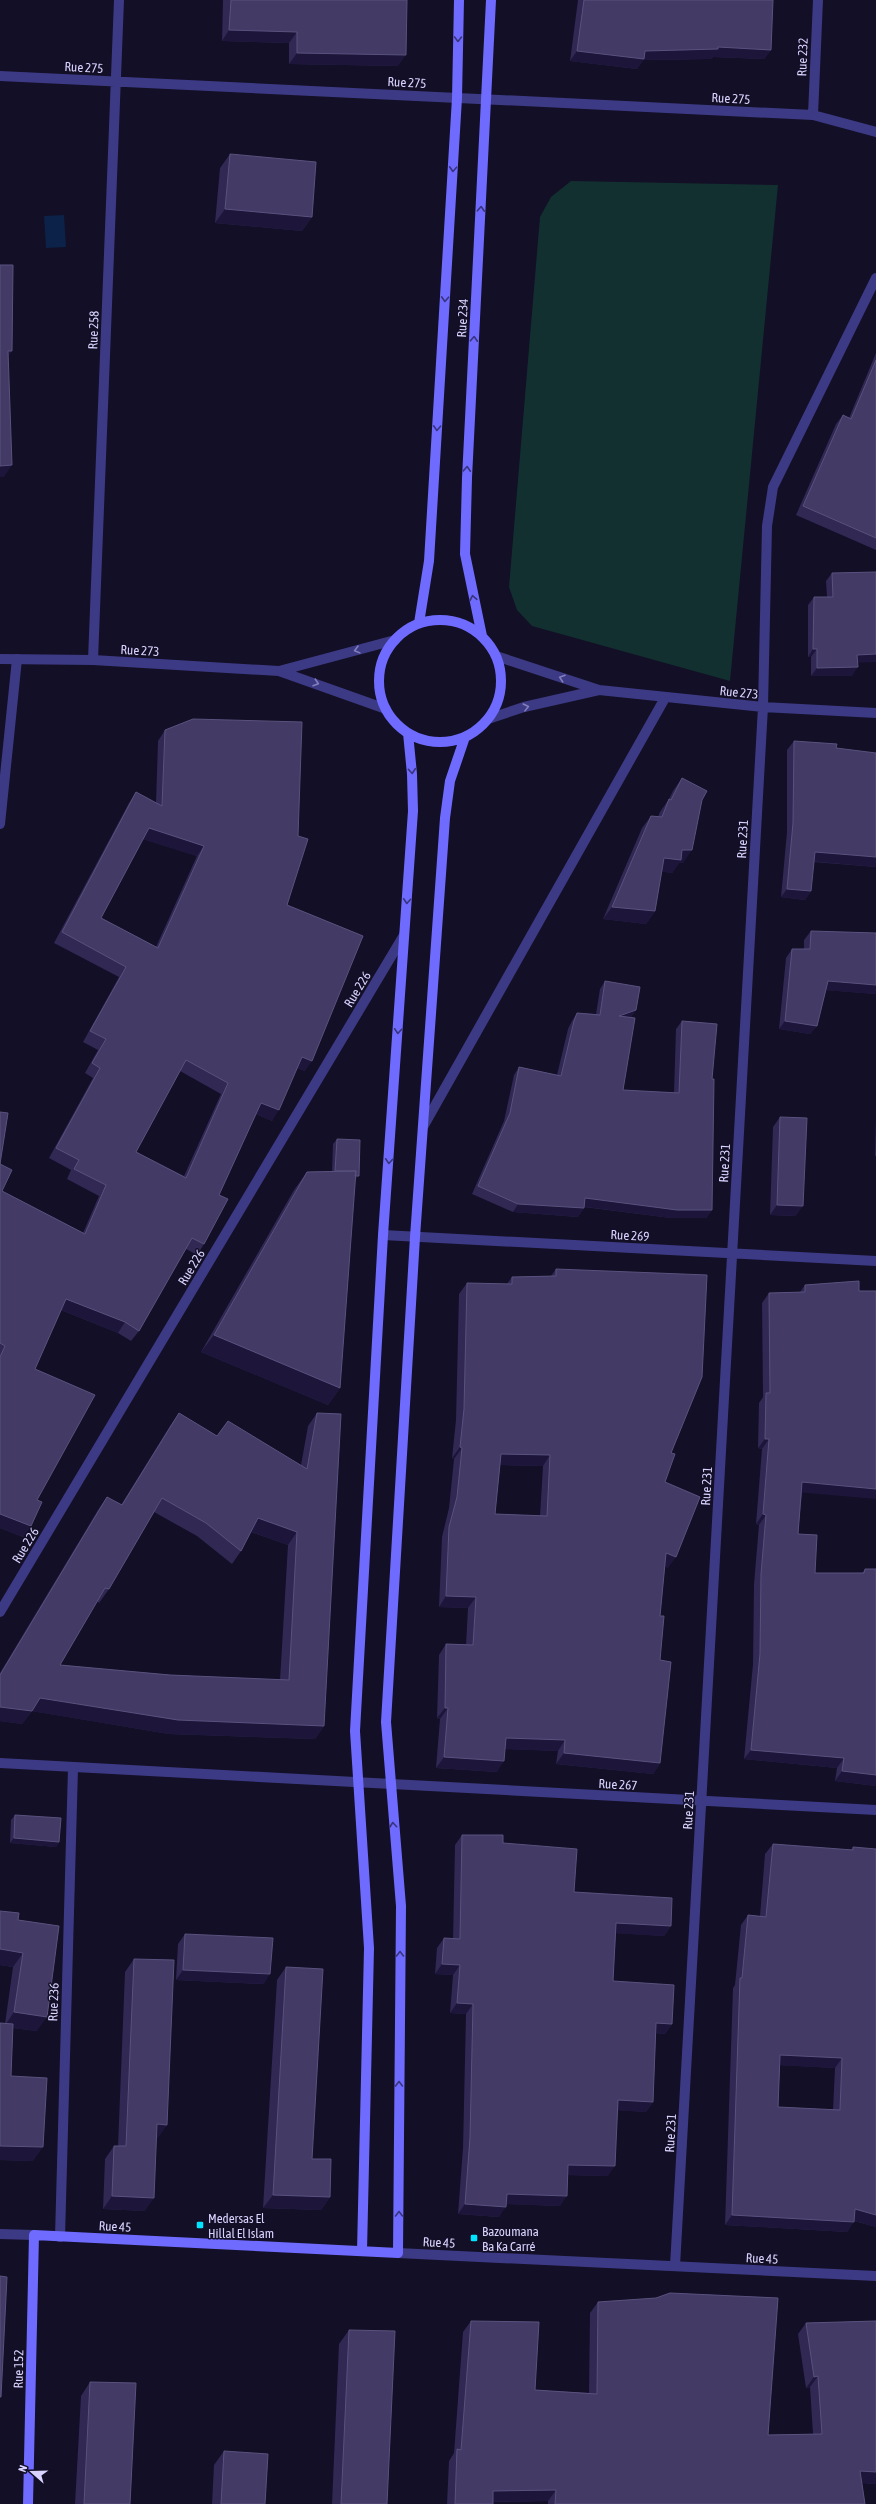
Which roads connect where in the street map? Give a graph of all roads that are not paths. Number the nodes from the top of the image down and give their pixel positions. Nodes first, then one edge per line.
1 (119, 0) edge
2 (460, 0) edge
3 (491, 0) edge
4 (818, 0) edge
5 (0, 76) edge
6 (116, 81) junction
7 (457, 98) junction
8 (487, 99) junction
9 (813, 115) junction
10 (876, 132) edge
11 (876, 278) edge
12 (419, 623) junction
13 (482, 636) junction
14 (395, 640) junction
15 (496, 656) junction
16 (0, 659) edge
17 (17, 659) junction
18 (93, 660) junction
19 (279, 671) junction
20 (599, 690) junction
21 (665, 698) junction
22 (763, 707) junction
23 (386, 709) junction
24 (876, 713) edge
25 (488, 718) junction
26 (408, 733) junction
27 (465, 737) junction
28 (0, 824) edge
29 (404, 935) junction
30 (423, 1127) junction
31 (383, 1235) junction
32 (415, 1237) junction
33 (732, 1254) junction
34 (876, 1261) edge
35 (0, 1612) edge
36 (0, 1763) edge
37 (73, 1768) junction
38 (358, 1783) junction
39 (390, 1784) junction
40 (701, 1801) junction
41 (876, 1810) edge
42 (0, 2234) edge
43 (34, 2235) junction
44 (60, 2237) junction
45 (362, 2252) junction
46 (398, 2253) junction
47 (675, 2266) junction
48 (876, 2276) edge
49 (28, 2504) edge

1 - 6 street, Rue 258
2 -> 7 main road, Rue 234
3 - 8 main road, Rue 234
4 - 9 street, Rue 232
5 - 6 street, Rue 275
6 - 7 street, Rue 275
6 - 18 street, Rue 258
7 - 8 street, Rue 275
7 -> 12 main road, Rue 234
8 - 9 street, Rue 275
13 -> 8 main road, Rue 234
9 - 10 street, Rue 275
11 - 22 street, Rue 231
12 - 13 main road
12 - 14 main road
13 - 15 main road
14 -> 19 street, Rue 273
14 - 23 main road
20 -> 15 street, Rue 273
15 - 25 main road
16 - 17 street, Rue 273
17 - 18 street, Rue 273
17 - 28 street
18 - 19 street, Rue 273
19 -> 23 street, Rue 273
20 - 21 street, Rue 273
25 -> 20 street, Rue 273
21 - 22 street, Rue 273
21 - 30 street
22 - 24 street, Rue 273
22 - 33 street, Rue 231
23 - 26 main road
25 - 27 main road
26 - 27 main road
26 -> 29 main road
27 - 30 main road
29 -> 31 main road
29 - 35 street, Rue 226
30 - 32 main road
31 - 32 street, Rue 269
31 - 38 main road
32 - 33 street, Rue 269
32 - 39 main road
33 - 34 street, Rue 269
33 - 40 street, Rue 231
36 - 37 street, Rue 267
37 - 38 street, Rue 267
37 - 44 street, Rue 236
38 - 39 street, Rue 267
38 - 45 main road
39 - 40 street, Rue 267
46 -> 39 main road
40 - 41 street, Rue 267
40 - 47 street, Rue 231
42 - 43 street, Rue 45
43 - 44 main road, Rue 45
43 - 49 main road, Rue 152
44 - 45 main road, Rue 45
45 - 46 main road, Rue 45
46 - 47 street, Rue 45
47 - 48 street, Rue 45

